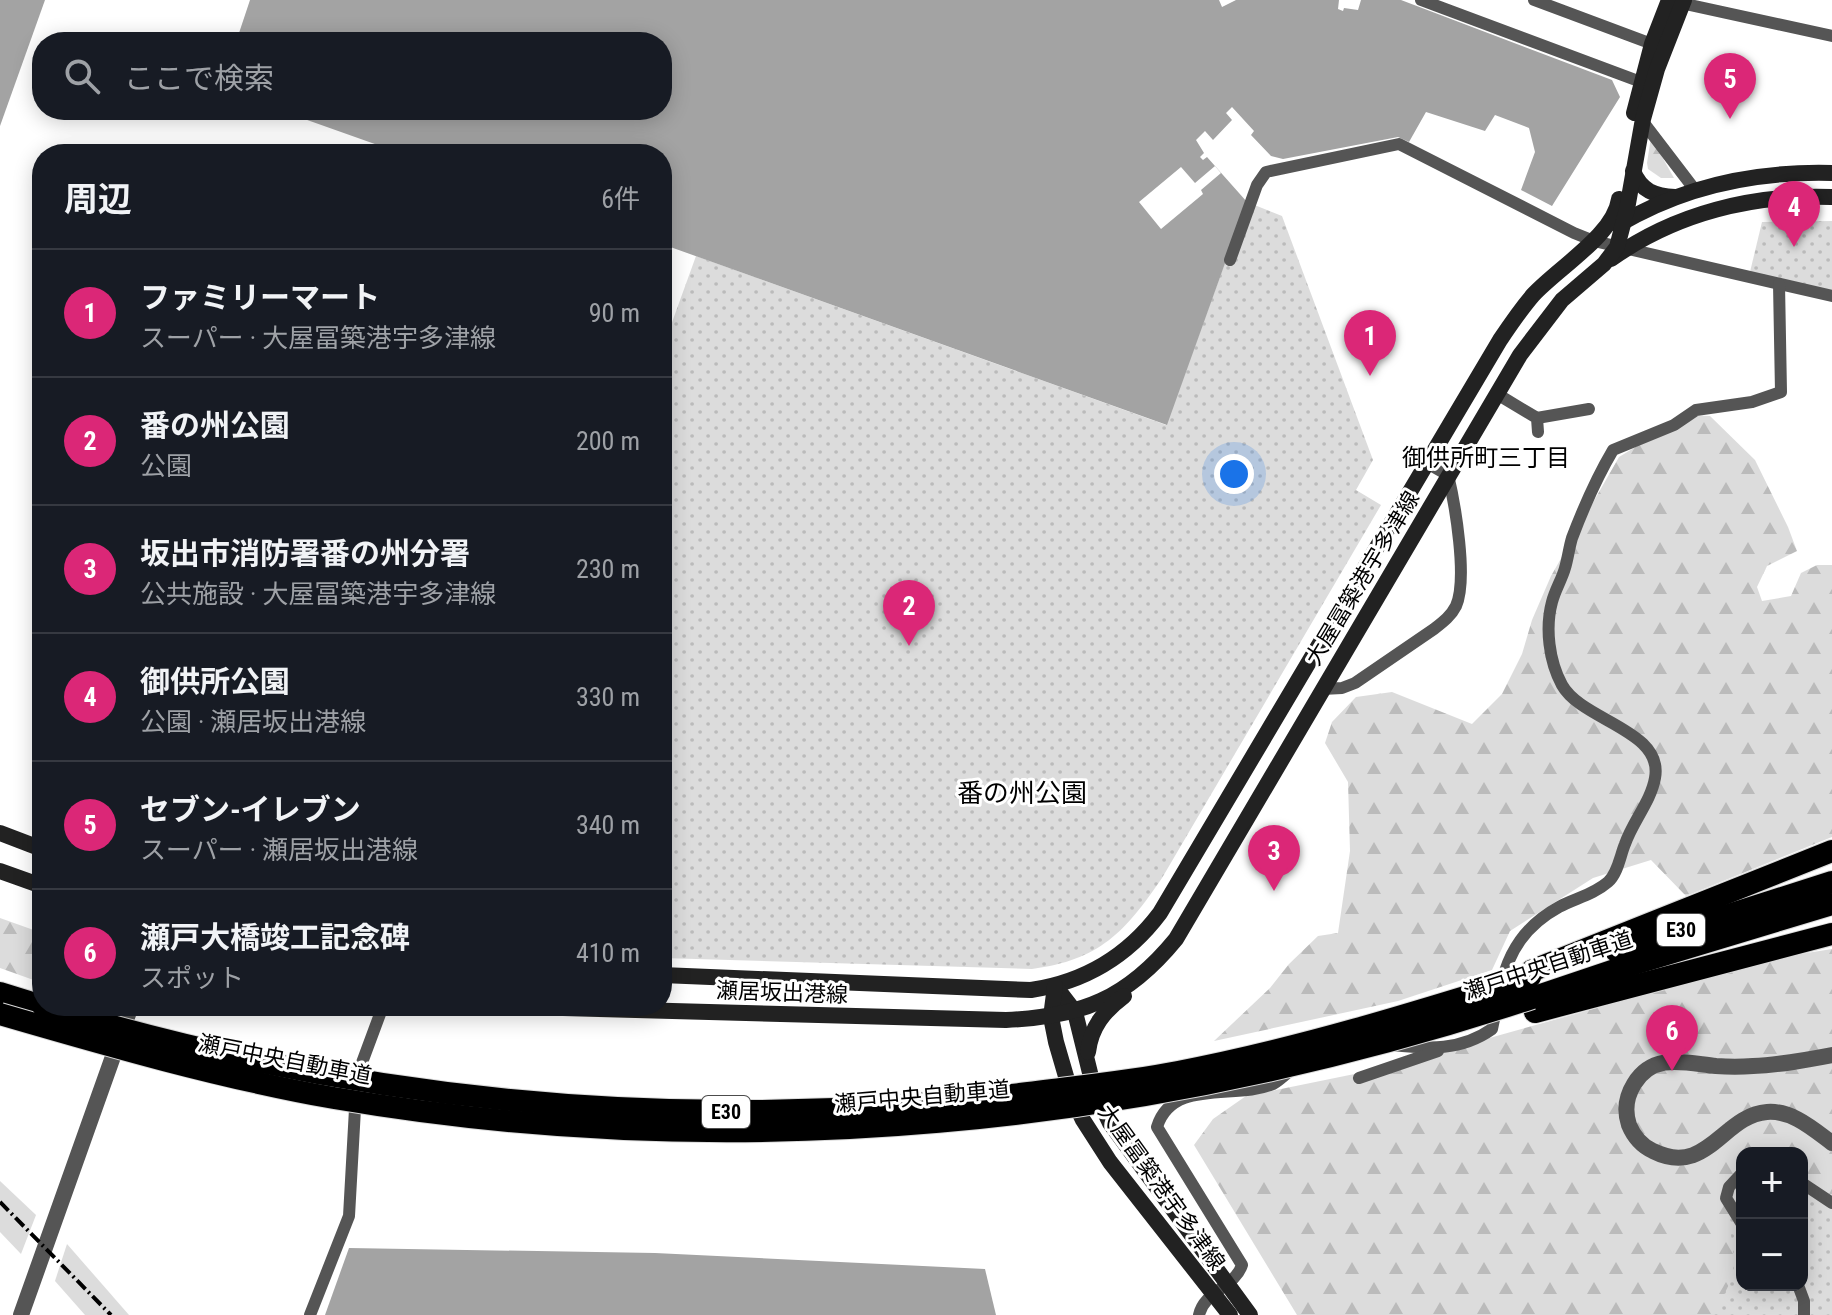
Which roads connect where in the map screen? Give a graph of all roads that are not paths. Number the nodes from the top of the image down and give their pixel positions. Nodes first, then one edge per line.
1 (1421, 0) edge
2 (1534, 0) edge
3 (1679, 1) edge
4 (1832, 34) edge
5 (1652, 44) junction
6 (1641, 82) junction
7 (1638, 116) junction
8 (1633, 171) junction
9 (1832, 173) edge
10 (1695, 190) junction
11 (1620, 191) junction
12 (1676, 197) junction
13 (1832, 197) edge
14 (1629, 215) junction
15 (1682, 221) junction
16 (1594, 241) junction
17 (1621, 248) junction
18 (1230, 260) dead end
19 (1779, 284) junction
20 (1832, 296) edge
21 (1497, 394) junction
22 (1589, 409) dead end
23 (1537, 418) junction
24 (1538, 432) dead end
25 (1427, 463) junction
26 (1448, 475) junction
27 (1322, 689) junction
28 (1239, 779) junction
29 (1262, 792) junction
30 (0, 833) edge
31 (32, 845) edge
32 (1832, 851) edge
33 (0, 871) edge
34 (32, 882) edge
35 (1832, 882) edge
36 (1832, 904) edge
37 (1832, 934) edge
38 (1176, 939) junction
39 (672, 975) edge
40 (1055, 986) junction
41 (1532, 989) junction
42 (0, 993) edge
43 (32, 1003) edge
44 (672, 1011) edge
45 (1075, 1012) junction
46 (0, 1014) edge
47 (80, 1016) edge
48 (127, 1016) edge
49 (379, 1016) edge
50 (1051, 1017) junction
51 (1449, 1048) junction
52 (1832, 1055) edge
53 (1088, 1069) junction
54 (1359, 1078) dead end
55 (1832, 1143) edge
56 (1736, 1179) edge
57 (1808, 1187) edge
58 (1832, 1203) edge
59 (1736, 1214) edge
60 (1220, 1289) junction
61 (1800, 1291) edge
62 (21, 1315) edge
63 (310, 1315) edge
64 (1199, 1315) edge
65 (1230, 1315) edge
66 (1250, 1315) edge
67 (1804, 1315) edge

1 - 6 street
2 - 5 street
3 - 4 street
3 - 5 main road, 大屋冨築港宇多津線
3 - 7 main road, 大屋冨築港宇多津線
5 - 6 main road, 大屋冨築港宇多津線
6 - 7 main road, 大屋冨築港宇多津線
7 - 8 main road, 大屋冨築港宇多津線
7 - 10 street
7 - 11 main road, 大屋冨築港宇多津線
8 - 12 main road
8 - 14 main road, 大屋冨築港宇多津線
9 - 10 main road
10 - 12 main road
11 - 14 main road
11 - 16 main road, 大屋冨築港宇多津線
12 - 14 main road
13 - 15 main road
14 - 15 main road
14 - 16 main road
14 - 17 main road, 大屋冨築港宇多津線
15 - 17 main road
16 - 17 street
16 - 18 street
16 - 25 main road, 大屋冨築港宇多津線
17 - 19 street
17 - 21 main road, 大屋冨築港宇多津線
19 - 20 street
19 - 51 street
21 - 23 street
21 - 26 main road, 大屋冨築港宇多津線
22 - 23 street
23 - 24 street
25 - 26 street
25 - 28 main road, 大屋冨築港宇多津線
26 - 27 main road, 大屋冨築港宇多津線
26 - 27 street
27 - 29 main road, 大屋冨築港宇多津線
28 - 29 main road
28 - 40 main road, 大屋冨築港宇多津線
29 - 38 main road, 大屋冨築港宇多津線
30 - 31 main road
32 - 41 highway
33 - 34 main road
35 - 41 highway, 瀬戸中央自動車道 / E30
36 - 41 highway, 瀬戸中央自動車道 / E30
37 - 41 highway
38 - 45 main road, 大屋冨築港宇多津線
38 - 53 main road
39 - 40 main road, 瀬居坂出港線
40 - 45 main road, 大屋冨築港宇多津線
40 - 50 main road, 大屋冨築港宇多津線
41 - 46 highway, 瀬戸中央自動車道 / E30, bridge
41 - 47 highway, 瀬戸中央自動車道 / E30, bridge
42 - 43 highway, 瀬戸中央自動車道 / E30
44 - 50 main road, 瀬居坂出港線
45 - 50 main road, 瀬居坂出港線
45 - 53 main road, 大屋冨築港宇多津線
48 - 62 street
49 - 63 street
50 - 60 main road, 大屋冨築港宇多津線
51 - 54 street
51 - 60 street
52 - 55 street
53 - 60 main road, 大屋冨築港宇多津線
56 - 59 street
57 - 58 street
60 - 64 street
60 - 65 main road, 大屋冨築港宇多津線
60 - 66 main road, 大屋冨築港宇多津線
61 - 67 street

